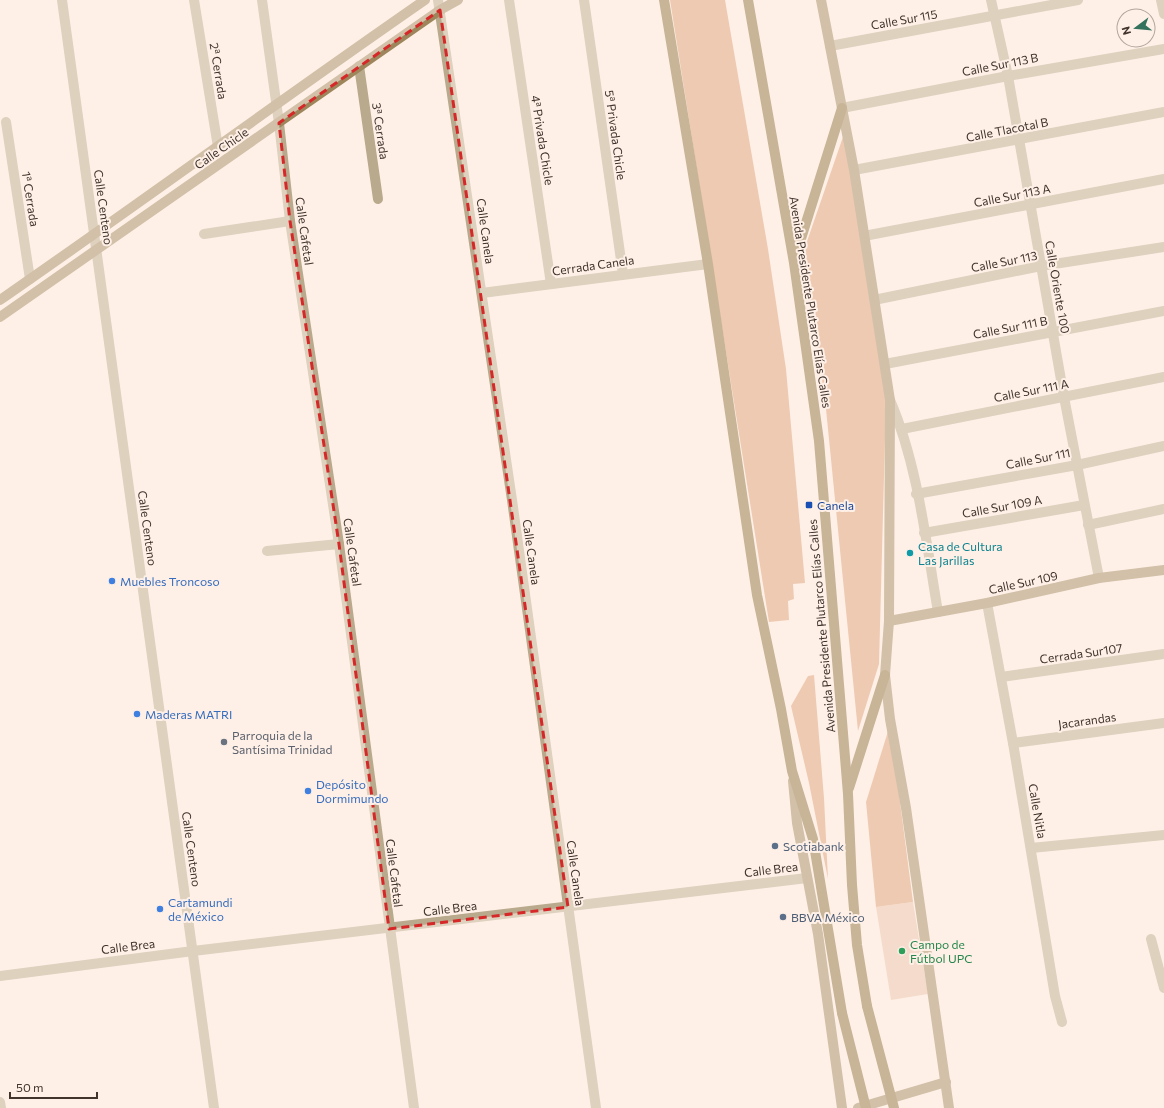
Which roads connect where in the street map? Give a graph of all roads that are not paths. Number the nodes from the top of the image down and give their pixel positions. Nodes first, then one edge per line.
1 (62, 0) edge
2 (194, 0) edge
3 (262, 0) edge
4 (425, 0) edge
5 (458, 0) edge
6 (509, 0) edge
7 (584, 0) edge
8 (664, 0) edge
9 (748, 0) edge
10 (821, 0) edge
11 (991, 0) edge
12 (1078, 0) edge
13 (1161, 0) edge
14 (439, 5) edge
15 (1164, 14) edge
16 (994, 16) junction
17 (830, 46) junction
18 (1164, 49) edge
19 (359, 66) junction
20 (1008, 76) junction
21 (276, 103) junction
22 (842, 108) junction
23 (1164, 112) edge
24 (6, 122) dead end
25 (280, 123) junction
26 (1020, 140) junction
27 (218, 147) junction
28 (854, 170) junction
29 (1164, 179) edge
30 (378, 199) dead end
31 (1031, 204) junction
32 (290, 221) junction
33 (95, 233) junction
34 (204, 234) dead end
35 (864, 236) junction
36 (1164, 246) edge
37 (97, 251) junction
38 (794, 263) junction
39 (708, 264) junction
40 (1041, 266) junction
41 (623, 274) junction
42 (30, 279) junction
43 (552, 284) junction
44 (482, 293) junction
45 (0, 300) edge
46 (874, 300) junction
47 (1164, 311) edge
48 (0, 317) edge
49 (1053, 332) junction
50 (885, 364) junction
51 (1164, 377) edge
52 (1064, 397) junction
53 (890, 400) junction
54 (902, 429) junction
55 (1164, 446) edge
56 (1077, 465) junction
57 (916, 494) junction
58 (1084, 505) junction
59 (1164, 509) edge
60 (1088, 524) junction
61 (924, 533) junction
62 (339, 544) junction
63 (267, 551) dead end
64 (1164, 570) edge
65 (1099, 578) junction
66 (987, 603) junction
67 (938, 612) junction
68 (889, 621) junction
69 (1164, 654) edge
70 (885, 675) junction
71 (1001, 677) junction
72 (1164, 723) edge
73 (1013, 743) junction
74 (792, 771) junction
75 (848, 794) junction
76 (1164, 835) edge
77 (1031, 848) junction
78 (807, 878) junction
79 (568, 907) junction
80 (389, 929) junction
81 (1150, 939) dead end
82 (193, 951) junction
83 (0, 976) edge
84 (1164, 988) edge
85 (1062, 1022) dead end
86 (946, 1082) junction
87 (0, 1102) edge
88 (1, 1108) edge
89 (214, 1108) edge
90 (414, 1108) edge
91 (596, 1108) edge
92 (842, 1108) edge
93 (858, 1108) edge
94 (866, 1108) edge
95 (894, 1108) edge
96 (950, 1108) edge

1 - 33 street, Calle Centeno
2 - 27 street, 2ª Cerrada
3 - 21 street, Calle Cafetal
4 - 21 street, Calle Chicle
5 - 14 street, Calle Chicle
6 - 43 street, 4ª Privada Chicle
7 - 41 street, 5ª Privada Chicle
8 - 39 main road
9 - 38 main road, Avenida Presidente Plutarco Elías Calles
10 - 17 street
11 - 16 street, Calle Oriente 100
12 - 16 street, Calle Sur 115
13 - 15 street
14 - 19 street, Calle Chicle
14 - 44 street, Calle Canela
16 - 17 street, Calle Sur 115
16 - 20 street, Calle Oriente 100
17 - 22 street
18 - 20 street, Calle Sur 113 B
19 - 25 street, Calle Chicle
19 - 30 street, 3ª Cerrada
20 - 22 street, Calle Sur 113 B
20 - 26 street, Calle Oriente 100
21 - 25 street, Calle Cafetal
21 - 27 street, Calle Chicle
22 - 28 street
22 - 38 main road
23 - 26 street, Calle Tlacotal B
24 - 42 street, 1ª Cerrada
25 - 32 street, Calle Cafetal
25 - 37 street, Calle Chicle
26 - 28 street, Calle Tlacotal B
26 - 31 street, Calle Oriente 100
27 - 33 street, Calle Chicle
28 - 35 street
29 - 31 street, Calle Sur 113 A
31 - 35 street, Calle Sur 113 A
31 - 40 street, Calle Oriente 100
32 - 34 street
32 - 62 street, Calle Cafetal
33 - 37 street, Calle Centeno
33 - 42 street, Calle Chicle
35 - 46 street
36 - 40 street, Calle Sur 113
37 - 48 street, Calle Chicle
37 - 82 street, Calle Centeno
38 - 75 main road, Avenida Presidente Plutarco Elías Calles
39 - 41 street, Cerrada Canela
39 - 74 main road
40 - 46 street, Calle Sur 113
40 - 49 street, Calle Oriente 100
41 - 43 street, Cerrada Canela
42 - 45 street, Calle Chicle
43 - 44 street, Cerrada Canela
44 - 79 street, Calle Canela
46 - 50 street
47 - 49 street, Calle Sur 111 B
49 - 50 street, Calle Sur 111 B
49 - 52 street, Calle Oriente 100
50 - 53 street
51 - 52 street, Calle Sur 111 A
52 - 54 street, Calle Sur 111 A
52 - 56 street, Calle Oriente 100
53 - 54 street
53 - 68 street
54 - 57 street
55 - 56 street, Calle Sur 111
56 - 57 street, Calle Sur 111
56 - 58 street, Calle Oriente 100
57 - 61 street
58 - 60 street, Calle Oriente 100
58 - 61 street, Calle Sur 109 A
59 - 60 street
60 - 65 street, Calle Oriente 100
61 - 67 street
62 - 63 street
62 - 80 street, Calle Cafetal
64 - 65 street, Calle Sur 109
65 - 66 street, Calle Sur 109
66 - 67 street, Calle Sur 109
66 - 71 street, Calle Nitla
67 - 68 street, Calle Sur 109
68 - 70 street
69 - 71 street, Cerrada Sur107
70 - 75 main road
70 - 86 street
71 - 73 street, Calle Nitla
72 - 73 street, Jacarandas
73 - 77 street, Calle Nitla
74 - 78 street
74 - 94 main road, bridge
75 - 95 main road, Avenida Presidente Plutarco Elías Calles, bridge
76 - 77 street
77 - 85 street, Calle Nitla
78 - 79 street, Calle Brea
78 - 92 street
79 - 80 street, Calle Brea
79 - 91 street, Calle Canela
80 - 82 street, Calle Brea
80 - 90 street, Calle Cafetal
81 - 84 street
82 - 83 street, Calle Brea
82 - 89 street, Calle Centeno
86 - 93 street
86 - 96 street
87 - 88 street

